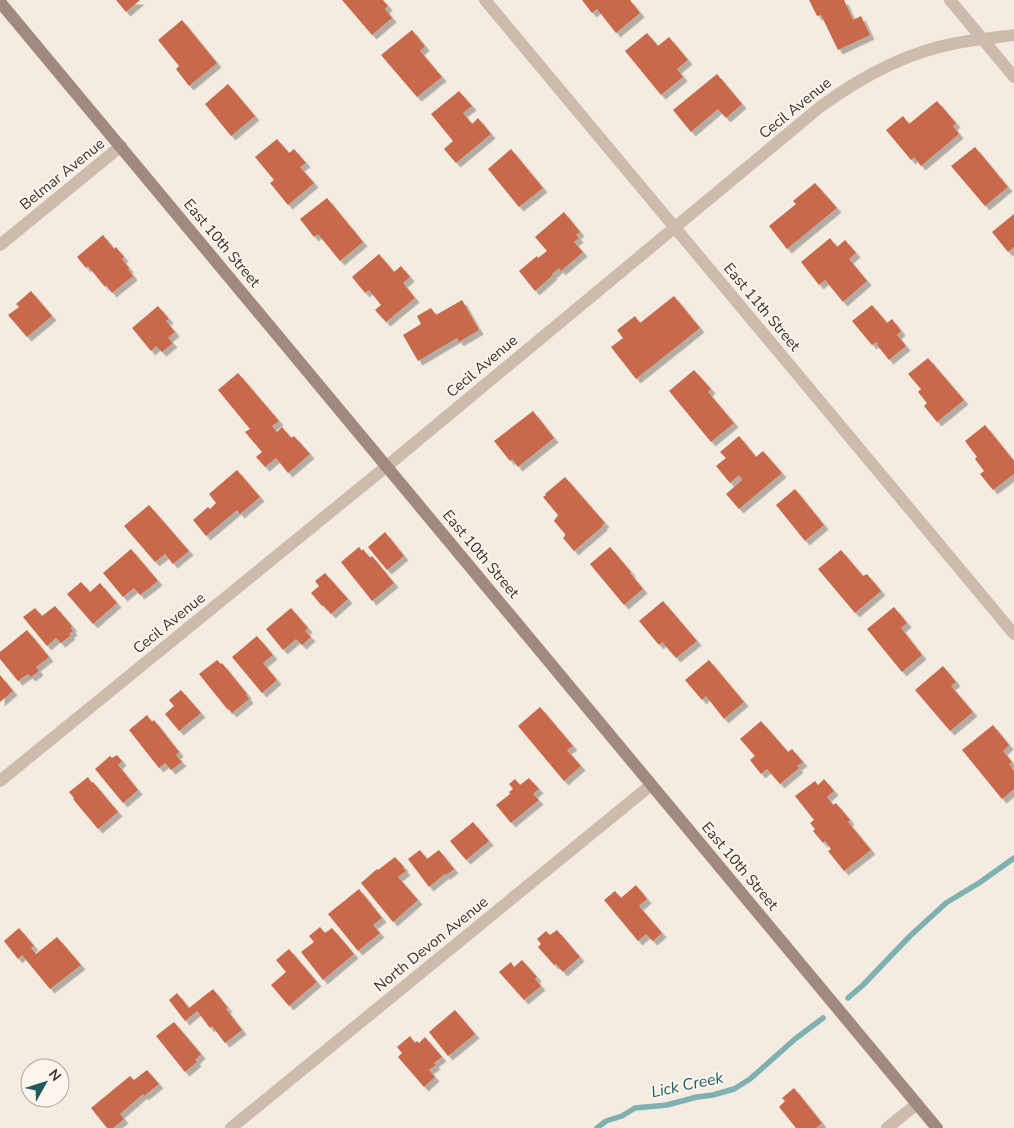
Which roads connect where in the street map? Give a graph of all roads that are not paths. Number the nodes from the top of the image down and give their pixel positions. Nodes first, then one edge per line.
1 (485, 0) edge
2 (950, 0) edge
3 (0, 2) edge
4 (1014, 35) edge
5 (982, 39) junction
6 (1014, 77) edge
7 (121, 146) junction
8 (674, 228) junction
9 (0, 245) edge
10 (387, 466) junction
11 (1014, 634) edge
12 (0, 781) edge
13 (651, 785) junction
14 (916, 1104) junction
15 (231, 1128) edge
16 (887, 1128) edge
17 (937, 1128) edge

1 - 8 street, East 11th Street
2 - 5 street
3 - 7 main road, East 10th Street
4 - 5 street, Cecil Avenue
5 - 6 street
5 - 8 street, Cecil Avenue
7 - 9 street, Belmar Avenue
7 - 10 main road, East 10th Street
8 - 10 street, Cecil Avenue
8 - 11 street, East 11th Street
10 - 12 street, Cecil Avenue
10 - 13 main road, East 10th Street
13 - 14 main road, East 10th Street
13 - 15 street, North Devon Avenue
14 - 16 street
14 - 17 main road, East 10th Street

